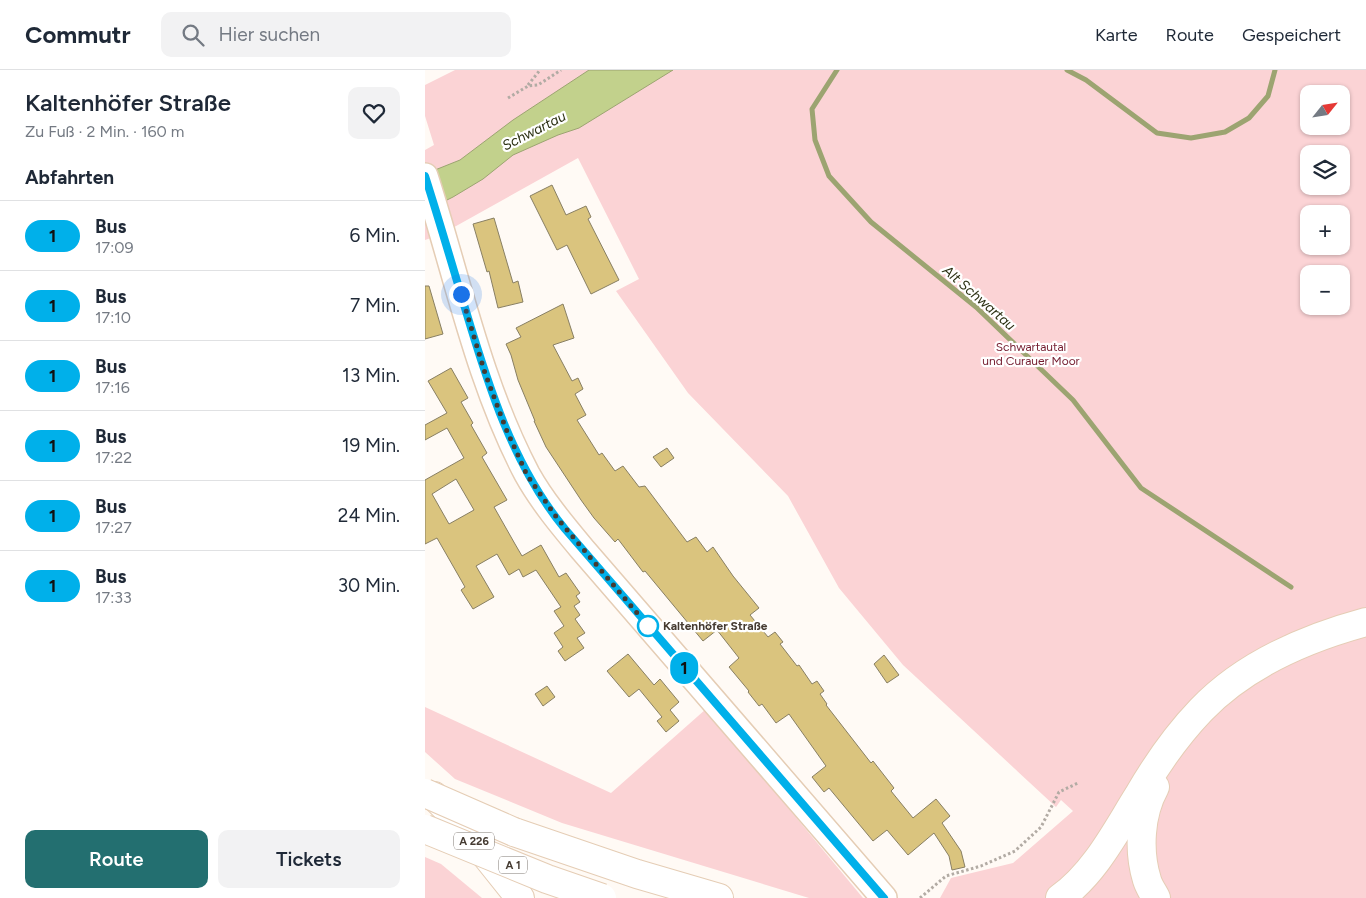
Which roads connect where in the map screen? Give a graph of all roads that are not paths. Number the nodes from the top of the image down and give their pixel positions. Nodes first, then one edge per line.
1 (425, 176) edge
2 (1366, 622) edge
3 (1366, 633) edge
4 (425, 788) edge
5 (425, 793) edge
6 (425, 829) edge
7 (520, 898) edge
8 (602, 898) edge
9 (719, 898) edge
10 (884, 898) edge
11 (1060, 898) edge
12 (1156, 898) edge

1 - 10 street
2 - 11 highway
3 - 12 highway
4 - 7 highway, A 226
5 - 9 highway, bridge
6 - 8 highway, A 1, bridge

